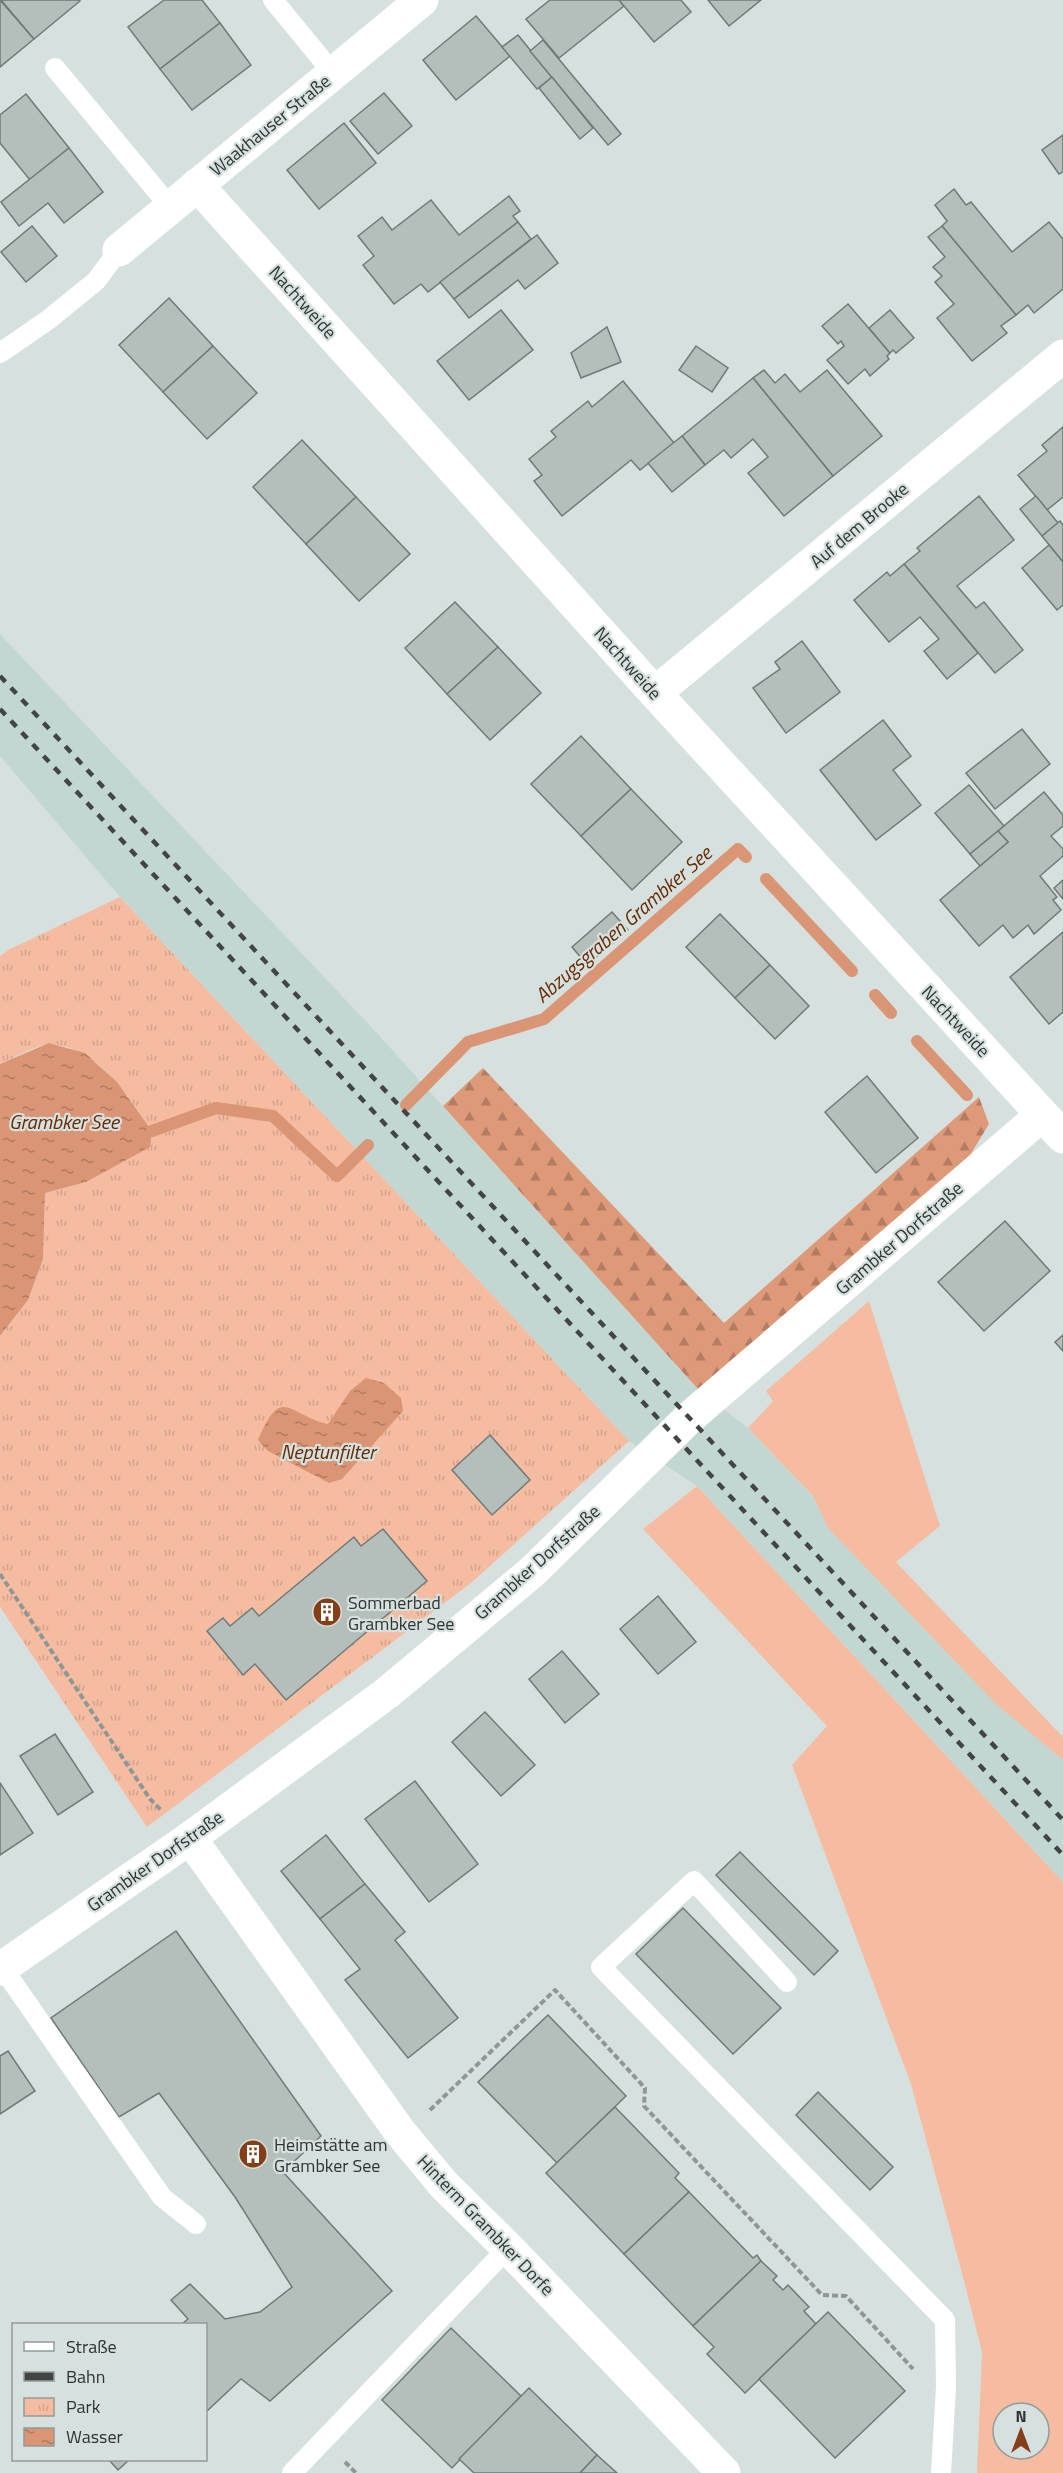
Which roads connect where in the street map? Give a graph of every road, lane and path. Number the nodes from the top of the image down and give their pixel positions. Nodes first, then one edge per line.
1 (273, 0) edge
2 (422, 0) edge
3 (55, 68) dead end
4 (333, 74) junction
5 (197, 185) junction
6 (171, 208) junction
7 (119, 250) joint
8 (0, 353) edge
9 (1063, 356) edge
10 (655, 693) junction
11 (1052, 1126) edge
12 (0, 1574) edge
13 (190, 1838) junction
14 (1, 1968) edge
15 (788, 1982) dead end
16 (400, 2132) junction
17 (196, 2224) dead end
18 (508, 2248) junction
19 (946, 2387) junction
20 (292, 2473) edge
21 (724, 2473) edge
22 (941, 2473) edge

1 - 4 lane
2 - 4 street, Waakhauser Straße
3 - 6 lane
4 - 5 street, Waakhauser Straße
5 - 6 street, Waakhauser Straße
5 - 10 street, Nachtweide
6 - 7 street, Waakhauser Straße
7 - 8 lane
9 - 10 street, Auf dem Brooke
10 - 11 street, Nachtweide
11 - 13 street, Grambker Dorfstraße
12 - 13 path
13 - 14 street, Grambker Dorfstraße
13 - 16 street, Hinterm Grambker Dorfe
14 - 17 lane
15 - 19 lane
16 - 18 street, Hinterm Grambker Dorfe
16 - 19 path
18 - 20 lane
18 - 21 street, Hinterm Grambker Dorfe
19 - 22 lane

